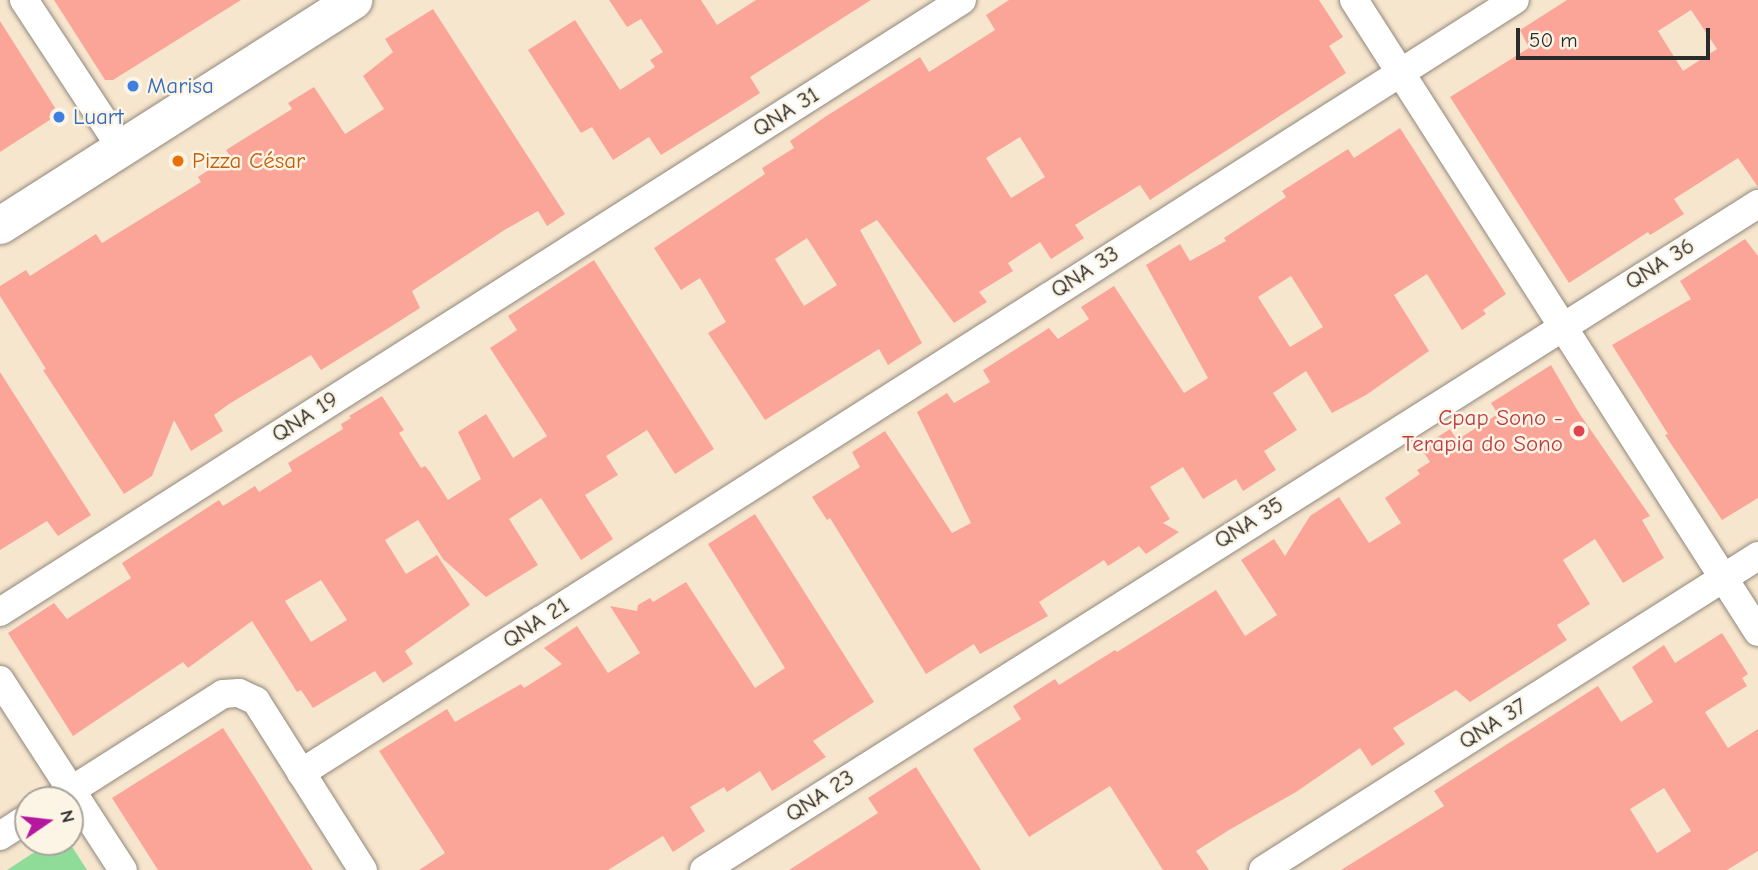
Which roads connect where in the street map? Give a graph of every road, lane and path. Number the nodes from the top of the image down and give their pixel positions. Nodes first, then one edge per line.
1 (24, 0) edge
2 (353, 0) edge
3 (962, 0) edge
4 (1354, 0) edge
5 (1515, 0) edge
6 (1400, 72) junction
7 (122, 149) junction
8 (1758, 204) edge
9 (610, 223) joint
10 (0, 225) edge
11 (1562, 325) junction
12 (771, 473) joint
13 (1758, 555) edge
14 (1723, 577) junction
15 (0, 612) edge
16 (1758, 632) edge
17 (0, 680) edge
18 (935, 722) joint
19 (301, 773) junction
20 (59, 786) edge
21 (78, 786) edge
22 (84, 820) edge
23 (123, 870) edge
24 (363, 870) edge
25 (704, 870) edge
26 (1263, 870) edge

1 - 7 street
2 - 7 main road
3 - 9 street, QNA 31
4 - 6 street
5 - 6 street, QNA 33
6 - 11 street
6 - 12 street, QNA 33
7 - 10 main road
8 - 11 street, QNA 36
9 - 15 street, QNA 19
11 - 14 street
11 - 18 street, QNA 35
12 - 19 street, QNA 21
13 - 14 street, QNA 37
14 - 16 street
14 - 26 street, QNA 37
17 - 20 street
18 - 25 street, QNA 23
19 - 21 street
19 - 24 street
22 - 23 street

